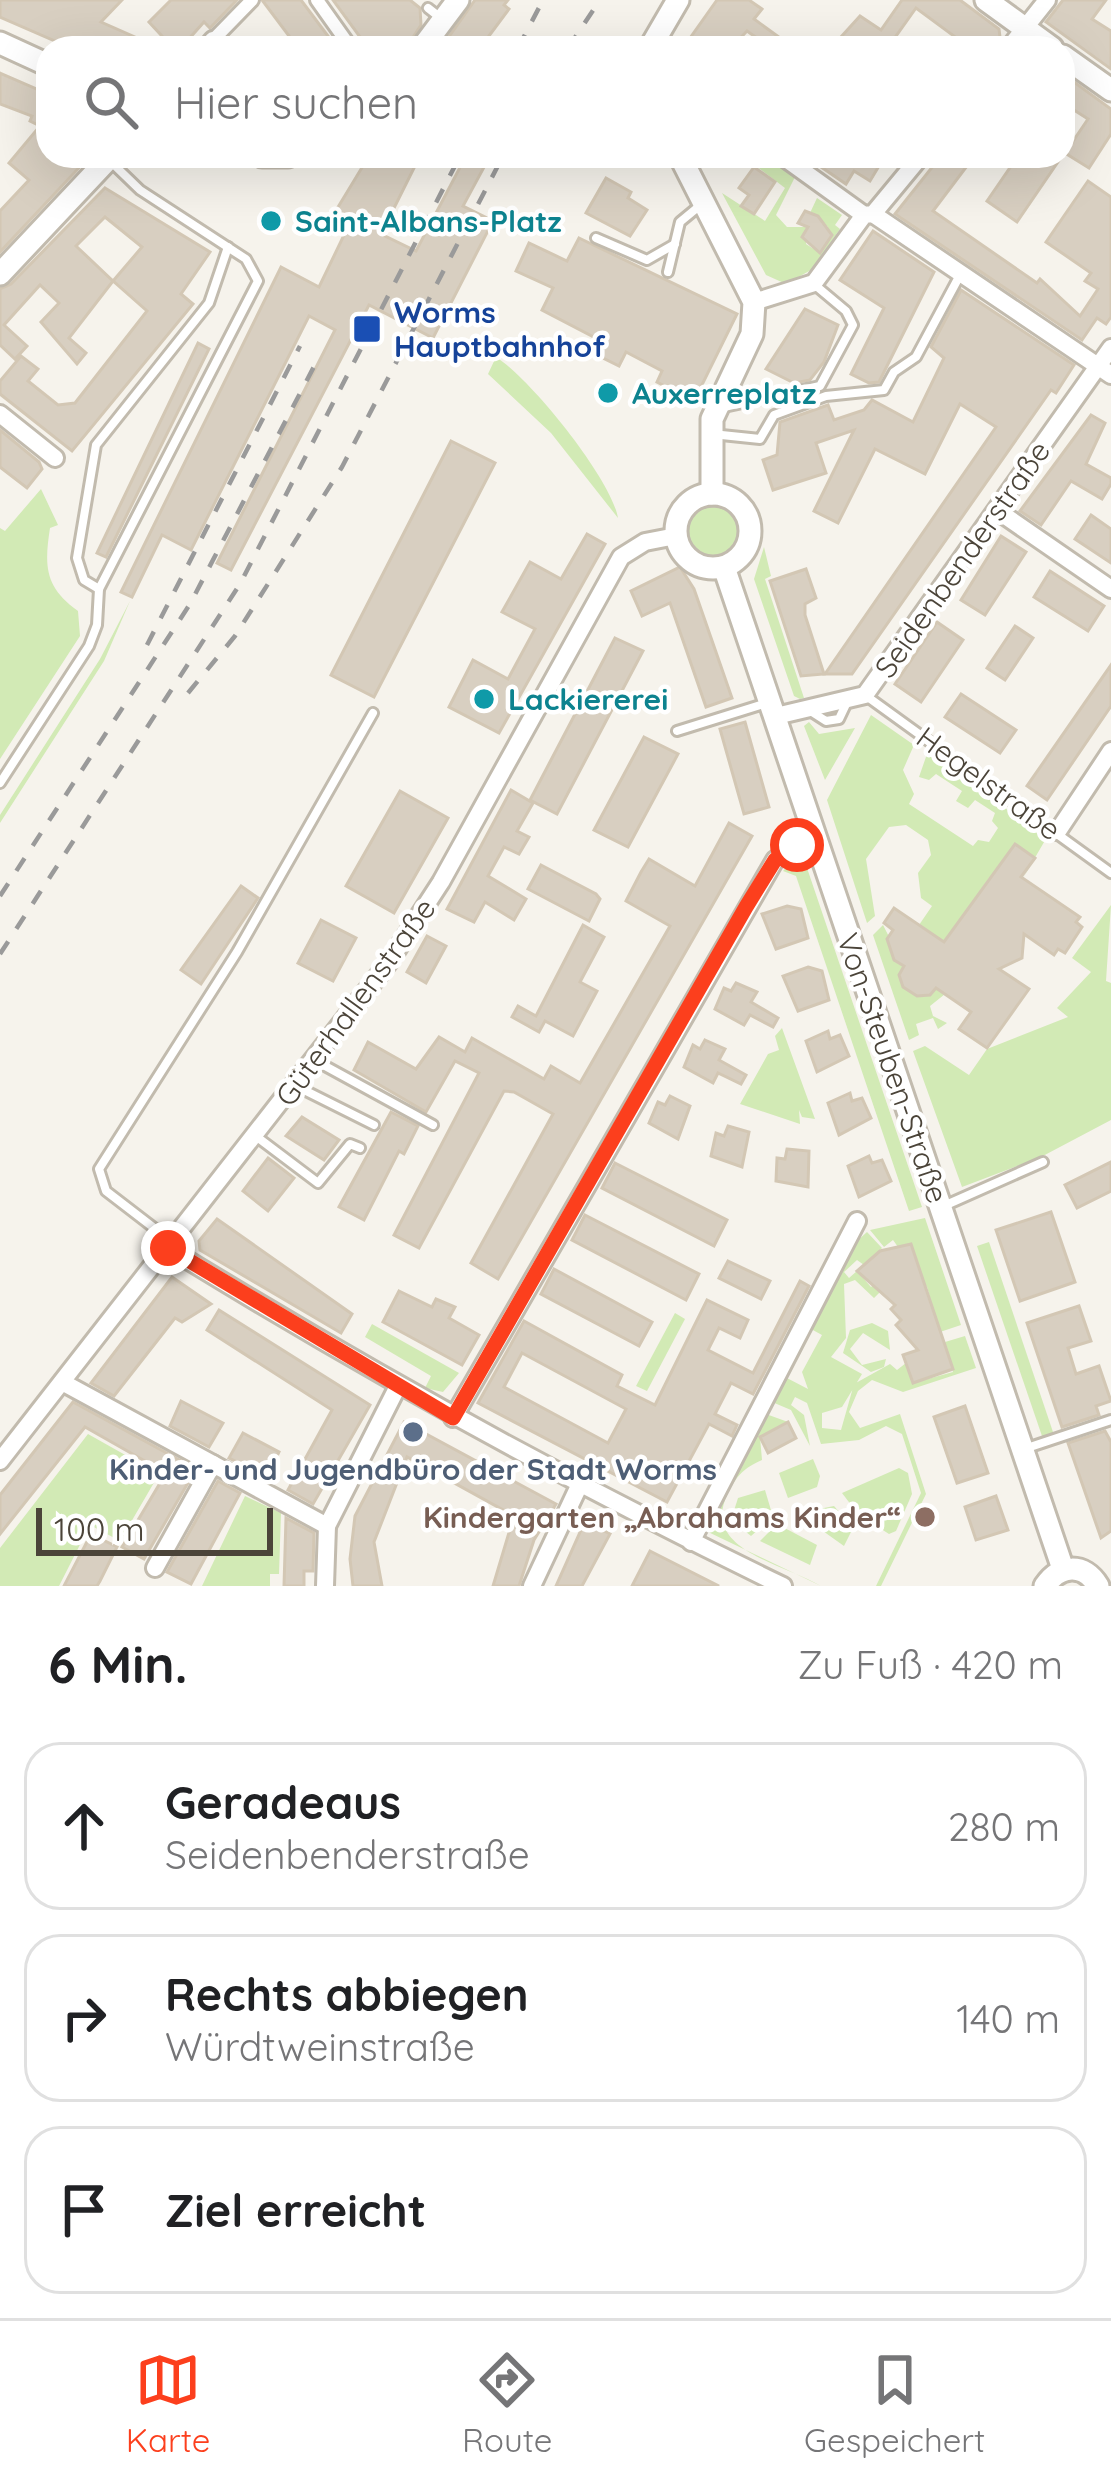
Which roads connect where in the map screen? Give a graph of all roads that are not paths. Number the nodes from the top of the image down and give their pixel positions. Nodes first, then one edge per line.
1 (252, 0) edge
2 (317, 0) edge
3 (458, 0) edge
4 (678, 0) edge
5 (986, 0) edge
6 (1047, 0) edge
7 (1024, 28) junction
8 (218, 36) edge
9 (342, 36) edge
10 (427, 36) edge
11 (657, 36) edge
12 (1018, 36) edge
13 (1035, 36) edge
14 (0, 43) edge
15 (36, 59) edge
16 (1075, 64) edge
17 (1111, 90) edge
18 (100, 168) edge
19 (120, 168) edge
20 (686, 168) edge
21 (800, 168) edge
22 (910, 168) edge
23 (704, 202) junction
24 (868, 214) junction
25 (596, 238) dead end
26 (675, 244) junction
27 (227, 247) junction
28 (668, 272) dead end
29 (0, 274) edge
30 (960, 274) junction
31 (814, 284) junction
32 (754, 302) junction
33 (1111, 348) edge
34 (1104, 371) edge
35 (716, 406) junction
36 (0, 414) edge
37 (711, 434) junction
38 (56, 458) dead end
39 (712, 494) junction
40 (998, 511) junction
41 (676, 536) junction
42 (724, 567) junction
43 (99, 589) junction
44 (1111, 589) edge
45 (857, 697) junction
46 (773, 709) junction
47 (373, 713) dead end
48 (677, 731) dead end
49 (1111, 751) edge
50 (0, 784) edge
51 (1058, 831) junction
52 (815, 838) junction
53 (1111, 873) edge
54 (316, 1061) junction
55 (296, 1086) junction
56 (374, 1125) dead end
57 (433, 1125) dead end
58 (255, 1136) junction
59 (360, 1148) dead end
60 (1043, 1162) dead end
61 (940, 1208) junction
62 (857, 1221) dead end
63 (170, 1245) junction
64 (62, 1382) junction
65 (397, 1388) junction
66 (453, 1418) junction
67 (1111, 1420) edge
68 (1023, 1450) junction
69 (0, 1461) edge
70 (213, 1464) junction
71 (579, 1486) junction
72 (327, 1526) junction
73 (691, 1542) junction
74 (155, 1568) dead end
75 (1063, 1569) junction
76 (1101, 1576) edge
77 (325, 1586) edge
78 (532, 1586) edge
79 (783, 1586) edge
80 (1046, 1586) edge

1 - 8 street
2 - 9 street
3 - 10 street
4 - 11 street
5 - 7 street
6 - 7 street
7 - 12 street
7 - 13 street
14 - 15 street
16 - 17 street
18 - 29 street
19 - 27 lane
20 - 23 street
21 - 24 street
22 - 24 street
23 - 26 lane
23 - 32 street
24 - 30 street
24 - 31 street
25 - 26 lane
26 - 28 lane
27 - 43 lane
27 - 43 lane
30 - 34 street
30 - 37 lane
31 - 32 street
31 - 35 lane
32 - 35 street
33 - 34 street, Seidenbenderstraße
34 - 40 street, Seidenbenderstraße
35 - 37 street
36 - 38 street
37 - 39 street
39 - 41 street
39 - 42 street
40 - 44 street
40 - 45 street, Seidenbenderstraße
41 - 42 street
41 - 54 street, Güterhallenstraße
42 - 46 street, Von-Steuben-Straße
43 - 50 lane
45 - 46 street, Seidenbenderstraße
45 - 51 lane, Hegelstraße
46 - 48 lane
46 - 52 street, Von-Steuben-Straße
47 - 63 lane
49 - 51 street
51 - 53 lane, Hegelstraße
52 - 61 street, Von-Steuben-Straße
52 - 66 street
54 - 55 street, Güterhallenstraße
54 - 57 lane
55 - 56 lane
55 - 58 street, Güterhallenstraße
58 - 59 lane
58 - 63 street, Güterhallenstraße
60 - 61 lane
61 - 68 street, Von-Steuben-Straße
62 - 73 street
63 - 64 street, Güterhallenstraße
63 - 65 street
64 - 69 street, Güterhallenstraße
64 - 70 street
65 - 66 street
65 - 72 street
66 - 71 street
67 - 68 lane
68 - 75 street, Von-Steuben-Straße
70 - 72 street
70 - 74 street
71 - 73 street
71 - 78 street
72 - 77 street
73 - 79 street
75 - 76 street
75 - 80 street

